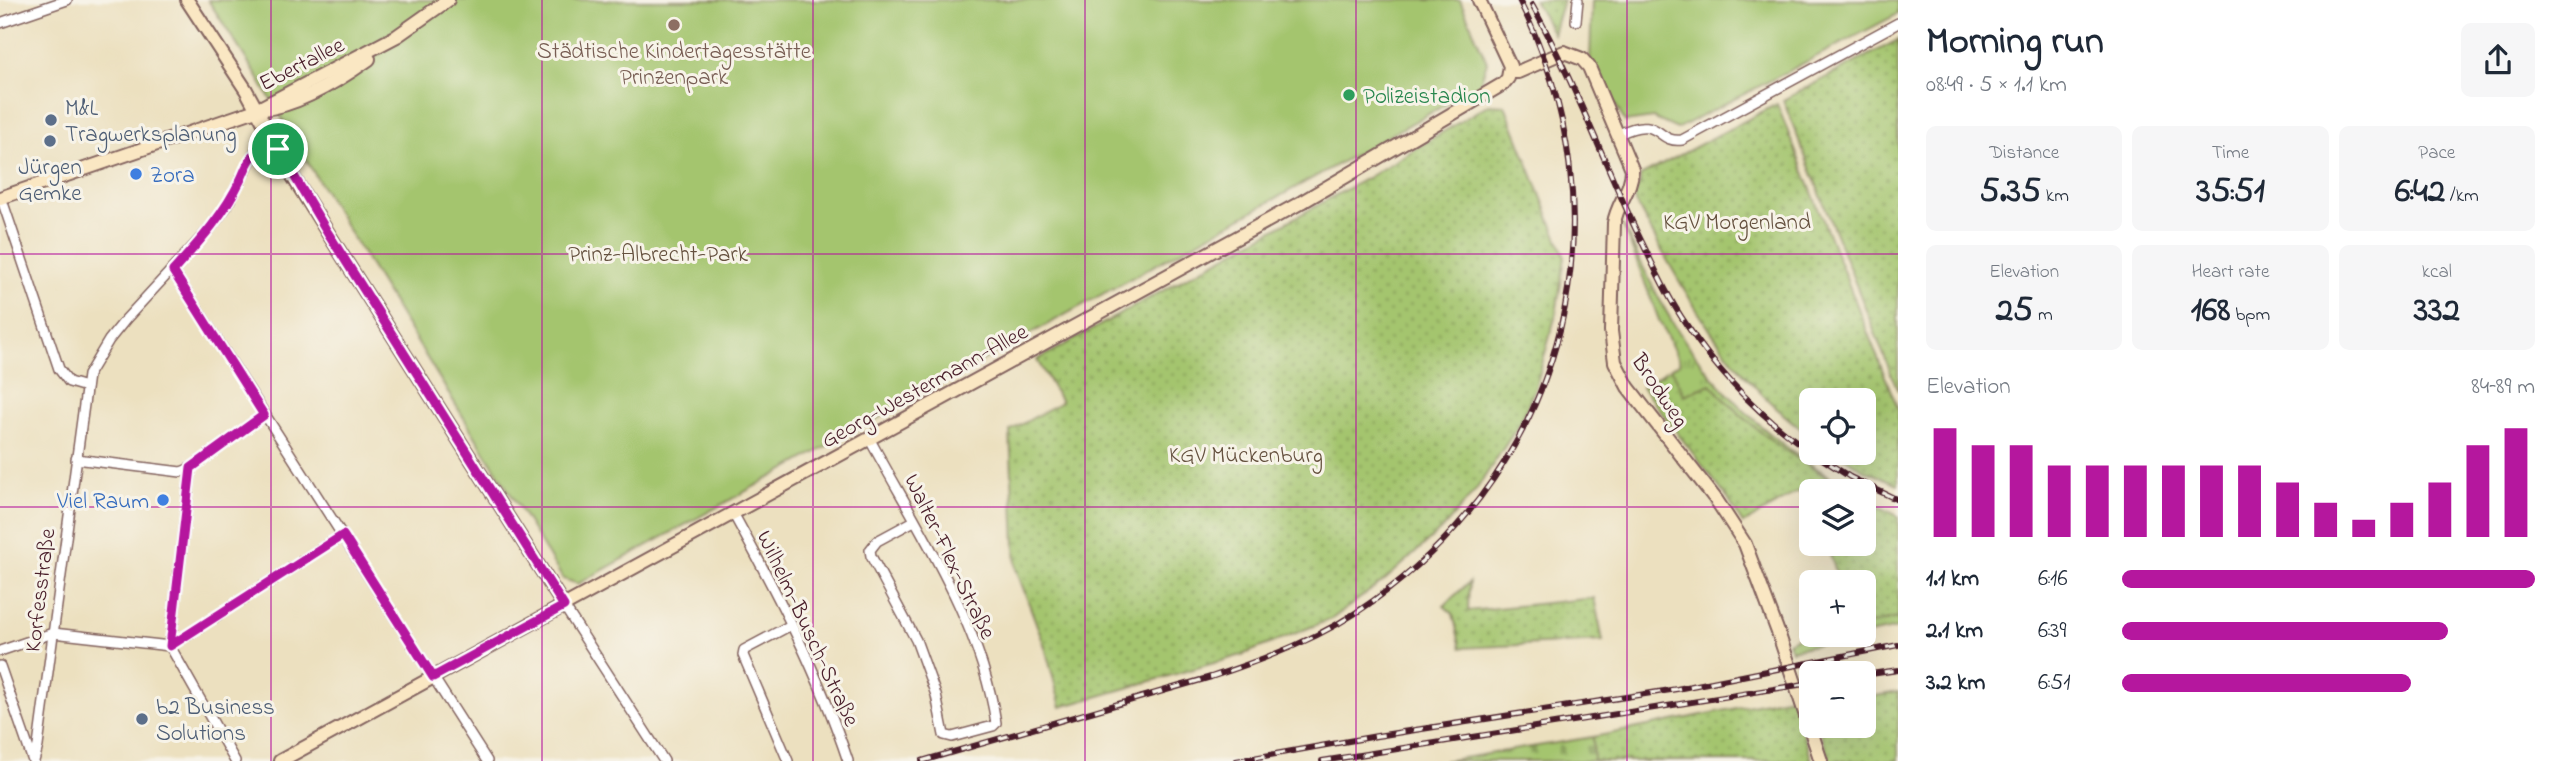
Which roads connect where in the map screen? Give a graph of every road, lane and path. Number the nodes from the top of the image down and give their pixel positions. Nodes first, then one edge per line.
1 (68, 0) edge
2 (187, 0) edge
3 (448, 0) edge
4 (1479, 0) edge
5 (1578, 0) edge
6 (1576, 21) dead end
7 (0, 23) edge
8 (1898, 23) edge
9 (1510, 72) junction
10 (256, 110) junction
11 (1619, 134) junction
12 (278, 149) junction
13 (1, 197) edge
14 (173, 271) junction
15 (86, 387) junction
16 (264, 415) junction
17 (869, 438) junction
18 (76, 459) junction
19 (191, 468) junction
20 (733, 513) junction
21 (914, 521) junction
22 (343, 535) junction
23 (564, 606) junction
24 (791, 625) junction
25 (53, 632) junction
26 (170, 646) junction
27 (0, 651) edge
28 (0, 666) edge
29 (433, 677) junction
30 (33, 761) edge
31 (235, 761) edge
32 (280, 761) edge
33 (487, 761) edge
34 (664, 761) edge
35 (788, 761) edge
36 (848, 761) edge
37 (1821, 761) edge

1 - 7 street
2 - 10 street
3 - 10 street, Ebertallee
4 - 9 street
5 - 6 street
8 - 11 street
9 - 11 street, Brodweg
9 - 17 street, Georg-Westermann-Allee
10 - 12 street
10 - 13 street, Ebertallee
11 - 37 street, Brodweg
12 - 14 street, Korfesstraße
12 - 23 street
13 - 15 street
14 - 15 street, Korfesstraße
14 - 16 street
15 - 18 street, Korfesstraße
16 - 19 street
16 - 22 street
17 - 20 street, Georg-Westermann-Allee
17 - 21 street, Walter-Flex-Straße
18 - 19 street
18 - 25 street, Korfesstraße
19 - 26 street
20 - 23 street, Georg-Westermann-Allee
20 - 24 street, Wilhelm-Busch-Straße
21 - 21 street, Walter-Flex-Straße
22 - 26 street
22 - 29 street
23 - 29 street, Georg-Westermann-Allee
23 - 34 street
24 - 35 street
24 - 36 street, Wilhelm-Busch-Straße
25 - 26 street
25 - 27 street
25 - 30 street, Korfesstraße
26 - 31 street
28 - 30 street
29 - 32 street, Georg-Westermann-Allee
29 - 33 street

